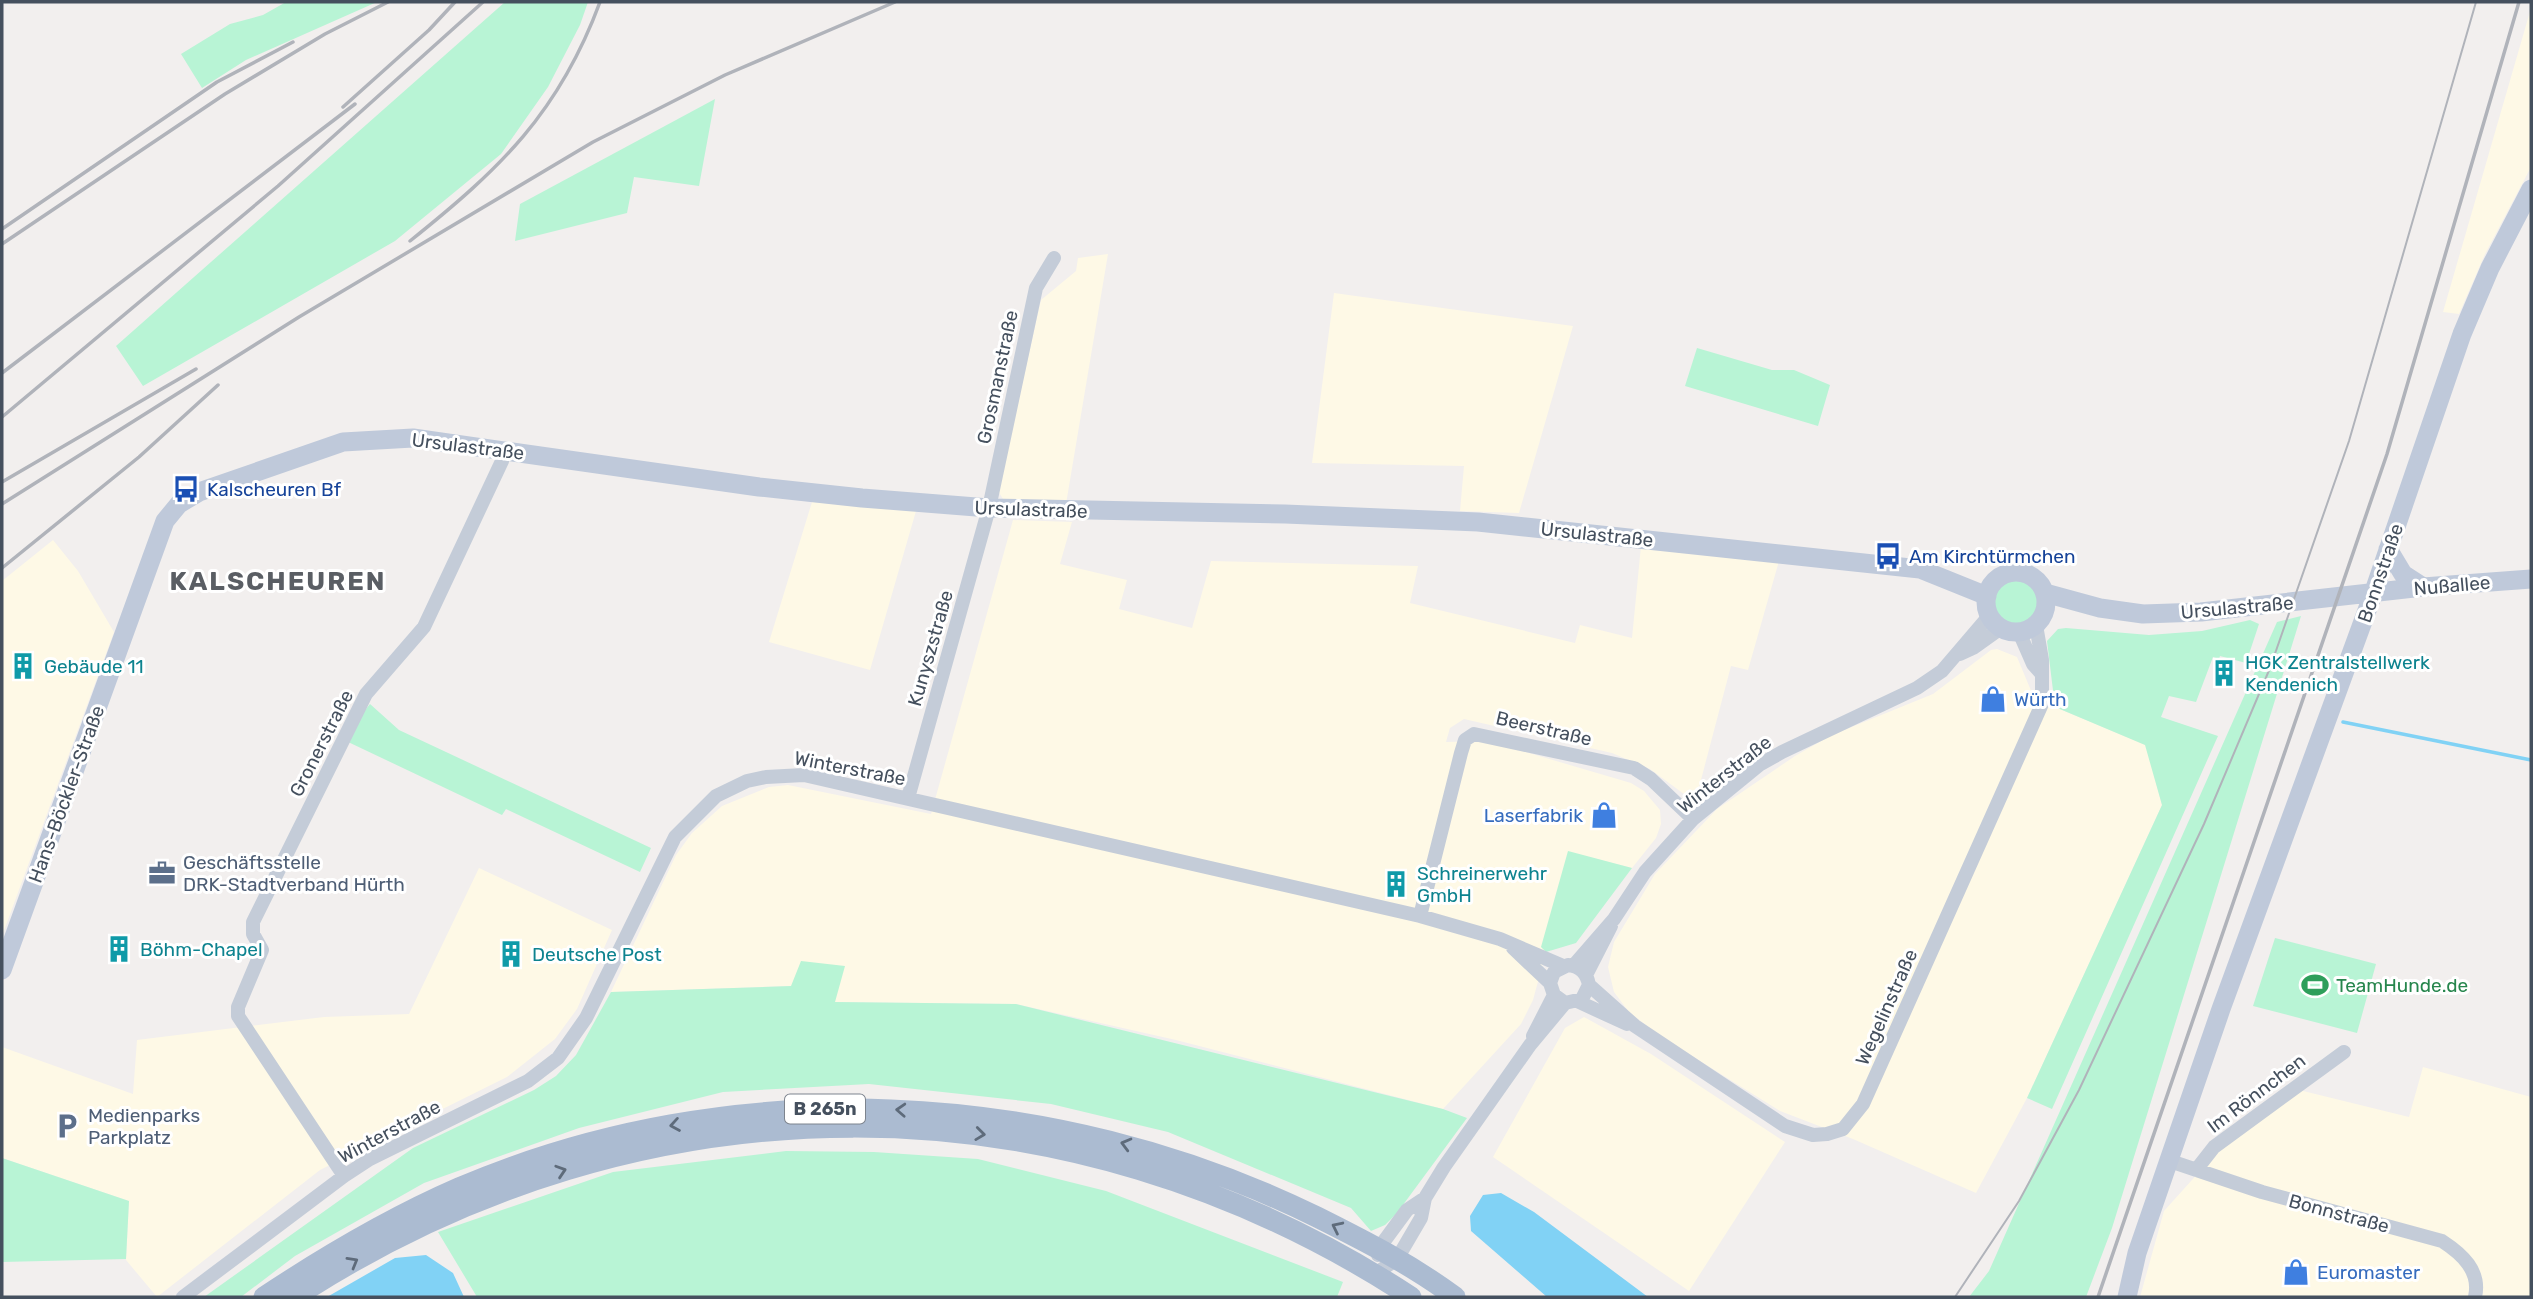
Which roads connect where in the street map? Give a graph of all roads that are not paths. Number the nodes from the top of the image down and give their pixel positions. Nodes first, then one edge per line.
1 (2531, 189) edge
2 (1054, 258) dead end
3 (503, 450) junction
4 (989, 508) junction
5 (157, 538) joint
6 (2388, 549) junction
7 (2531, 579) edge
8 (2423, 587) junction
9 (1990, 588) junction
10 (2045, 593) junction
11 (2373, 594) junction
12 (2100, 608) junction
13 (2018, 623) junction
14 (908, 798) junction
15 (1693, 819) junction
16 (1420, 916) junction
17 (1614, 919) junction
18 (1510, 944) junction
19 (1569, 965) junction
20 (2, 970) edge
21 (1587, 980) junction
22 (1562, 996) junction
23 (1635, 1026) junction
24 (2344, 1052) dead end
25 (2170, 1160) junction
26 (2196, 1170) junction
27 (344, 1176) junction
28 (1425, 1198) junction
29 (1388, 1254) junction
30 (1375, 1274) junction
31 (183, 1297) edge
32 (264, 1297) edge
33 (295, 1297) edge
34 (1412, 1297) edge
35 (1454, 1297) edge
36 (2127, 1297) edge
37 (2476, 1297) edge

1 - 6 street, Bonnstraße
2 - 4 street, Grosmanstraße
3 - 4 street, Ursulastraße
3 - 5 street, Ursulastraße
3 - 27 street, Gronerstraße
4 - 9 street, Ursulastraße
4 - 14 street, Kunyszstraße
5 - 20 street, Hans-Böckler-Straße
6 - 8 street
6 - 11 street, Bonnstraße
7 - 8 street, Nußallee
8 - 11 street, Nußallee
9 - 10 street, Ursulastraße
9 - 13 street
10 - 12 street, Ursulastraße
10 - 13 street
11 - 12 street, Ursulastraße
11 - 25 street, Bonnstraße
12 - 13 street, Ursulastraße
13 - 15 street, Winterstraße
13 - 23 street, Wegelinstraße
14 - 16 street, Winterstraße
14 - 27 street, Winterstraße
15 - 16 street, Beerstraße
15 - 17 street, Winterstraße
16 - 18 street, Winterstraße
17 - 19 street, Winterstraße
17 - 21 street, Winterstraße
18 - 19 street, Winterstraße
18 - 22 street, Winterstraße
19 - 21 street, Wegelinstraße
19 - 22 street
21 - 22 street, Winterstraße
21 - 23 street, Wegelinstraße
22 - 23 street, Wegelinstraße
22 - 28 street
24 - 26 street, Im Rönnchen
25 - 26 street, Bonnstraße
25 - 36 street, Bonnstraße
26 - 37 street, Bonnstraße
27 - 31 street, Winterstraße
28 - 29 street
28 - 29 street
29 - 30 street
29 -> 32 main road, B 265n
29 - 35 main road, B 265n
33 -> 30 main road, B 265n
30 - 34 main road, B 265n

